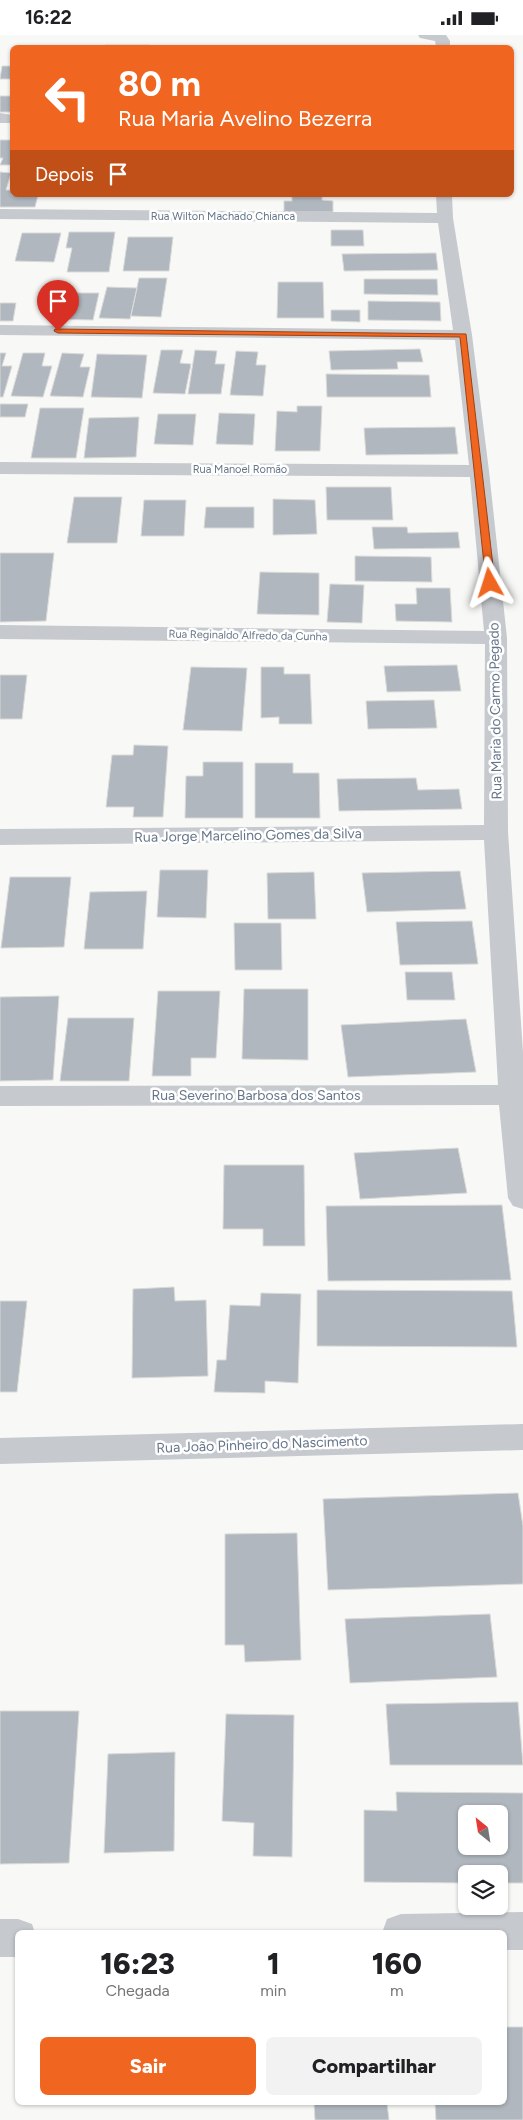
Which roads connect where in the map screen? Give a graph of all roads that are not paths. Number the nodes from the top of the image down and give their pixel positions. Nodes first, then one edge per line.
1 (425, 35) edge
2 (442, 42) edge
3 (444, 197) edge
4 (0, 214) edge
5 (445, 218) junction
6 (0, 330) edge
7 (463, 335) junction
8 (0, 468) edge
9 (479, 471) junction
10 (0, 632) edge
11 (496, 638) junction
12 (496, 832) junction
13 (0, 837) edge
14 (0, 1095) edge
15 (512, 1095) junction
16 (523, 1198) edge
17 (523, 1437) edge
18 (0, 1451) edge
19 (507, 1931) edge
20 (523, 1931) edge
21 (0, 1938) edge
22 (15, 1938) edge

1 - 2 street
3 - 5 street, Rua Maria do Carmo Pegado
4 - 5 street, Rua Wilton Machado Chianca
5 - 7 street, Rua Maria do Carmo Pegado
6 - 7 street
7 - 9 street, Rua Maria do Carmo Pegado
8 - 9 street, Rua Manoel Romão
9 - 11 street, Rua Maria do Carmo Pegado
10 - 11 street, Rua Reginaldo Alfredo da Cunha
11 - 12 street, Rua Maria do Carmo Pegado
12 - 13 street, Rua Jorge Marcelino Gomes da Silva
12 - 15 street, Rua Maria do Carmo Pegado
14 - 15 street, Rua Severino Barbosa dos Santos
15 - 16 street, Rua Maria do Carmo Pegado
17 - 18 street, Rua João Pinheiro do Nascimento
19 - 20 street
21 - 22 street

